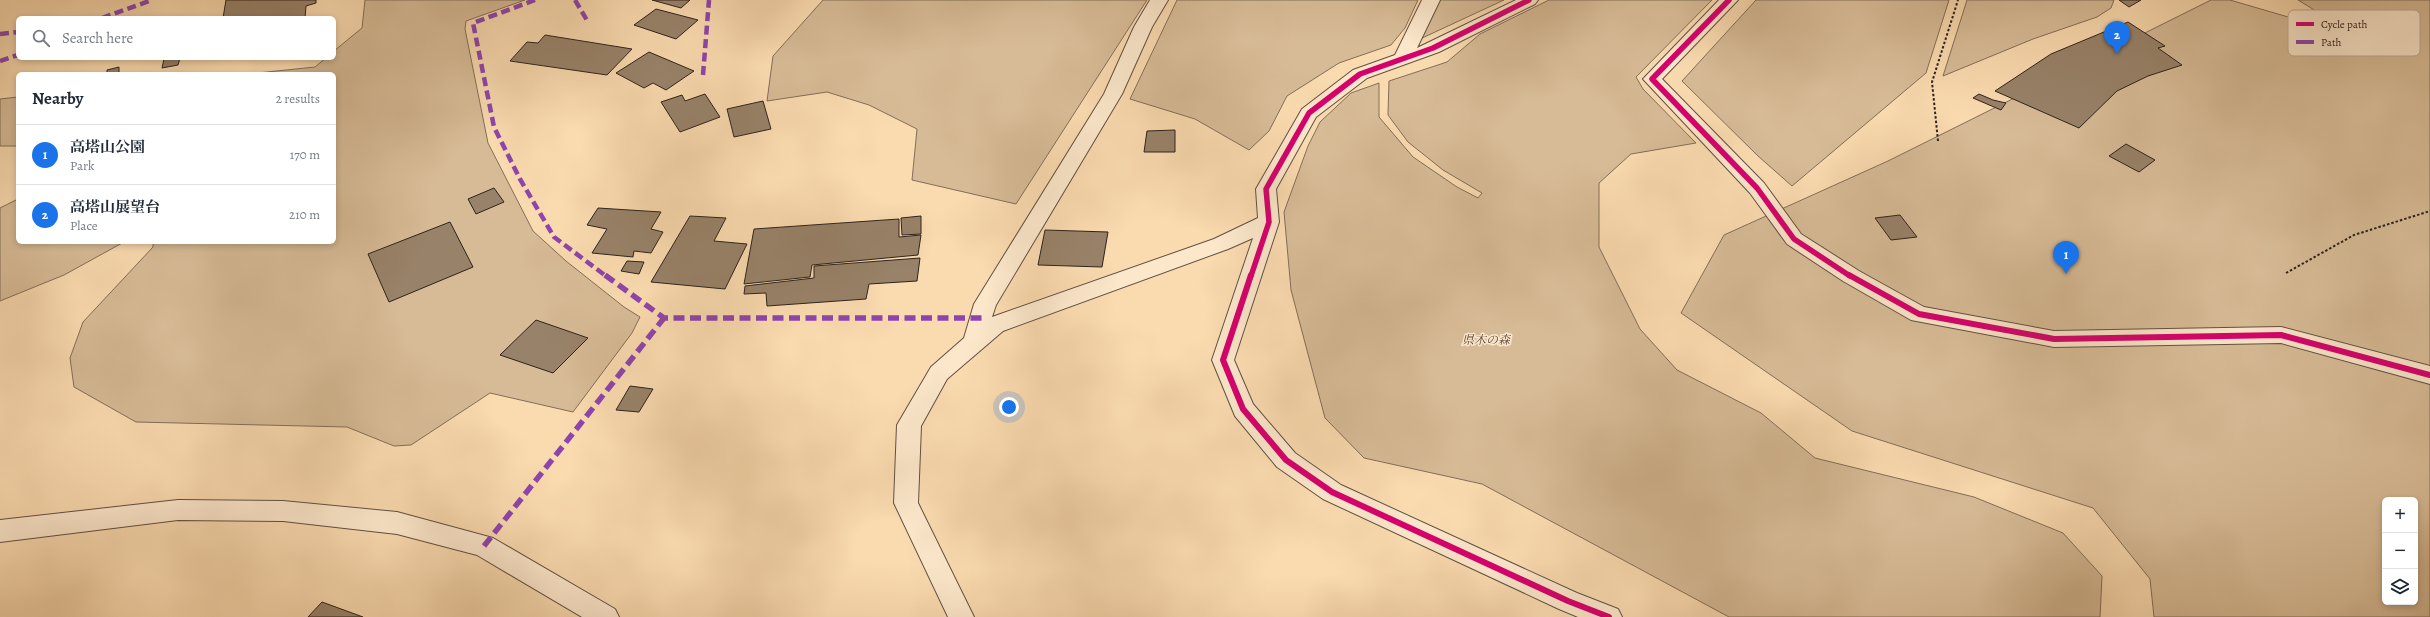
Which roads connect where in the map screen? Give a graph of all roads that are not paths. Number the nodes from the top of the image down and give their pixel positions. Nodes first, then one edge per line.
1 (1159, 0) edge
2 (1431, 0) edge
3 (1529, 0) edge
4 (1728, 0) edge
5 (1403, 58) junction
6 (1269, 222) junction
7 (975, 341) junction
8 (2430, 375) edge
9 (0, 531) edge
10 (606, 617) edge
11 (961, 617) edge
12 (1609, 617) edge

1 - 7 street
2 - 5 street
3 - 5 street
4 - 8 street
5 - 6 street
6 - 7 street
6 - 12 street
7 - 11 street
9 - 10 street

